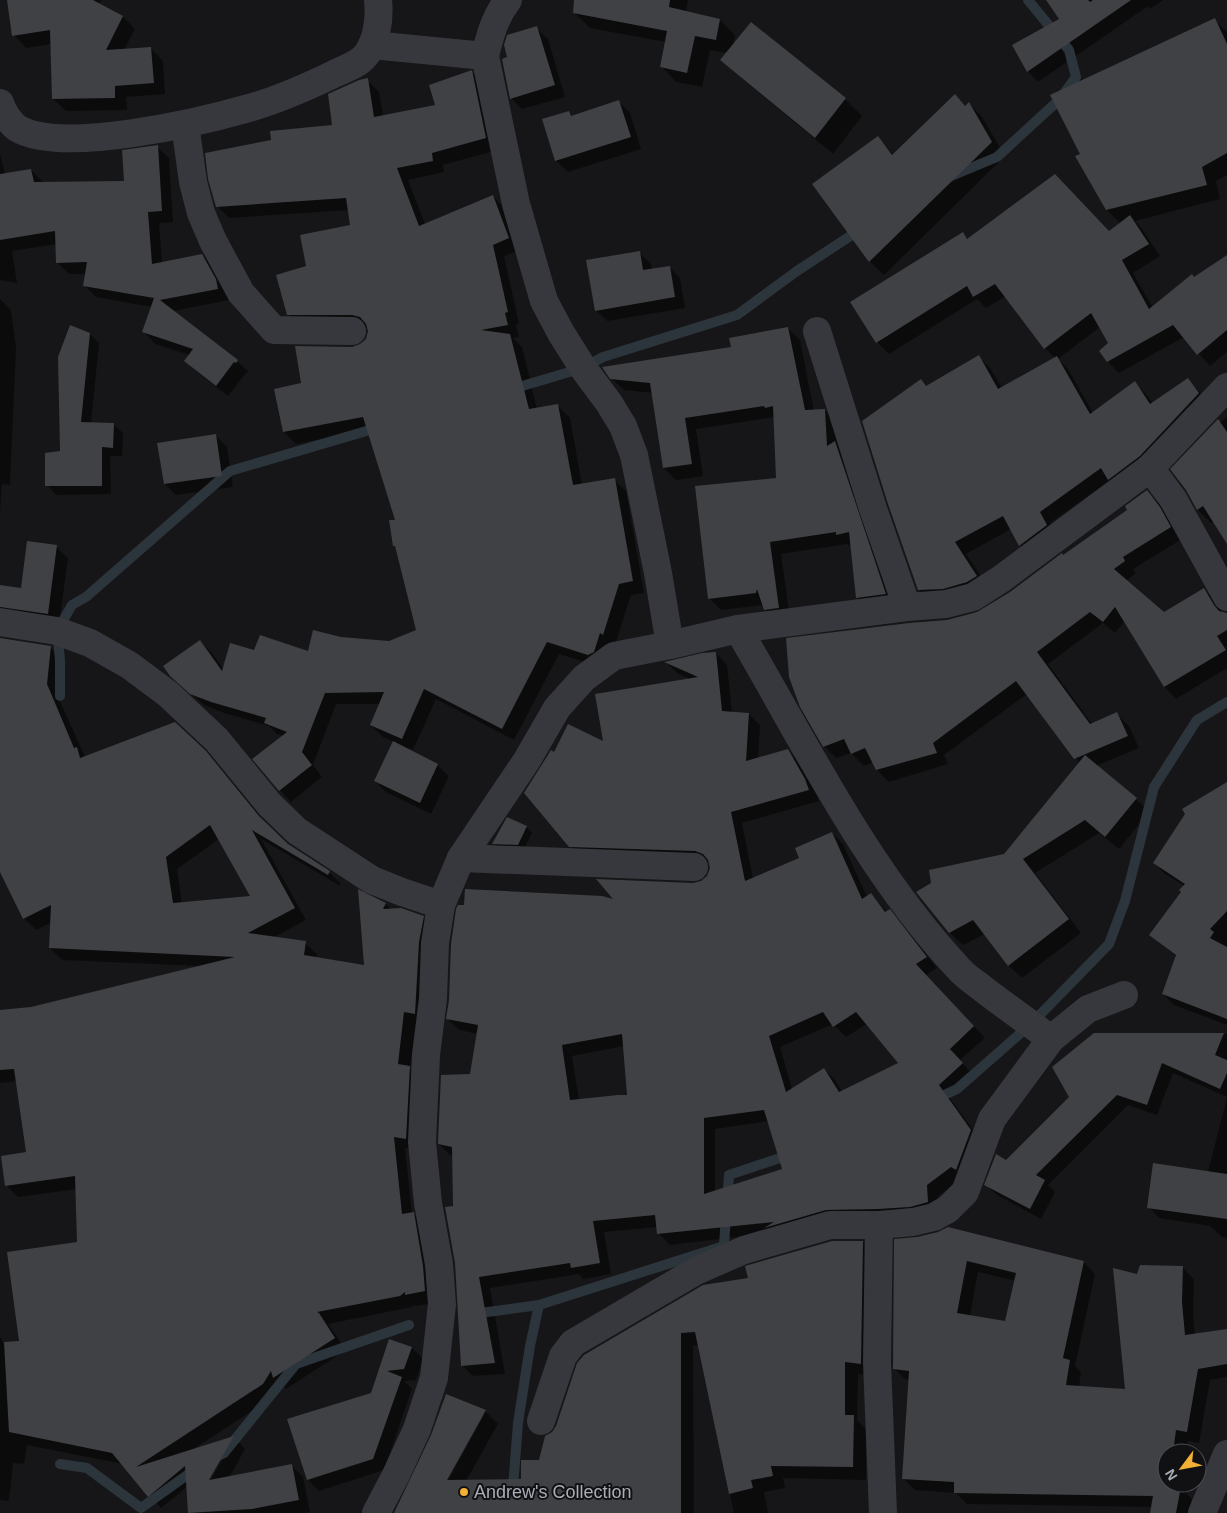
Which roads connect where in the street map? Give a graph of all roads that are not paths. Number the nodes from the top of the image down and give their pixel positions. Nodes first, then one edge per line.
1 (378, 0) edge
2 (508, 0) edge
3 (372, 45) junction
4 (485, 56) junction
5 (0, 103) edge
6 (185, 124) junction
7 (352, 331) dead end
8 (817, 331) dead end
9 (1227, 386) edge
10 (1150, 468) junction
11 (1227, 597) edge
12 (907, 607) junction
13 (0, 622) edge
14 (738, 629) junction
15 (670, 645) junction
16 (461, 858) junction
17 (694, 867) dead end
18 (441, 904) junction
19 (1124, 995) dead end
20 (1051, 1039) junction
21 (879, 1225) junction
22 (541, 1421) dead end
23 (1227, 1454) edge
24 (376, 1513) edge
25 (883, 1513) edge
26 (1202, 1513) edge

1 - 3 street
2 - 4 street
3 - 4 street
3 - 6 street
4 - 15 street
5 - 6 street
6 - 7 street
8 - 12 street
9 - 10 street
10 - 11 street
10 - 12 street
12 - 14 street
13 - 18 street
14 - 15 street
14 - 20 street
15 - 16 street
16 - 17 street
16 - 18 street
18 - 24 street
19 - 20 street
20 - 21 street
21 - 22 street
21 - 25 street
23 - 26 street

